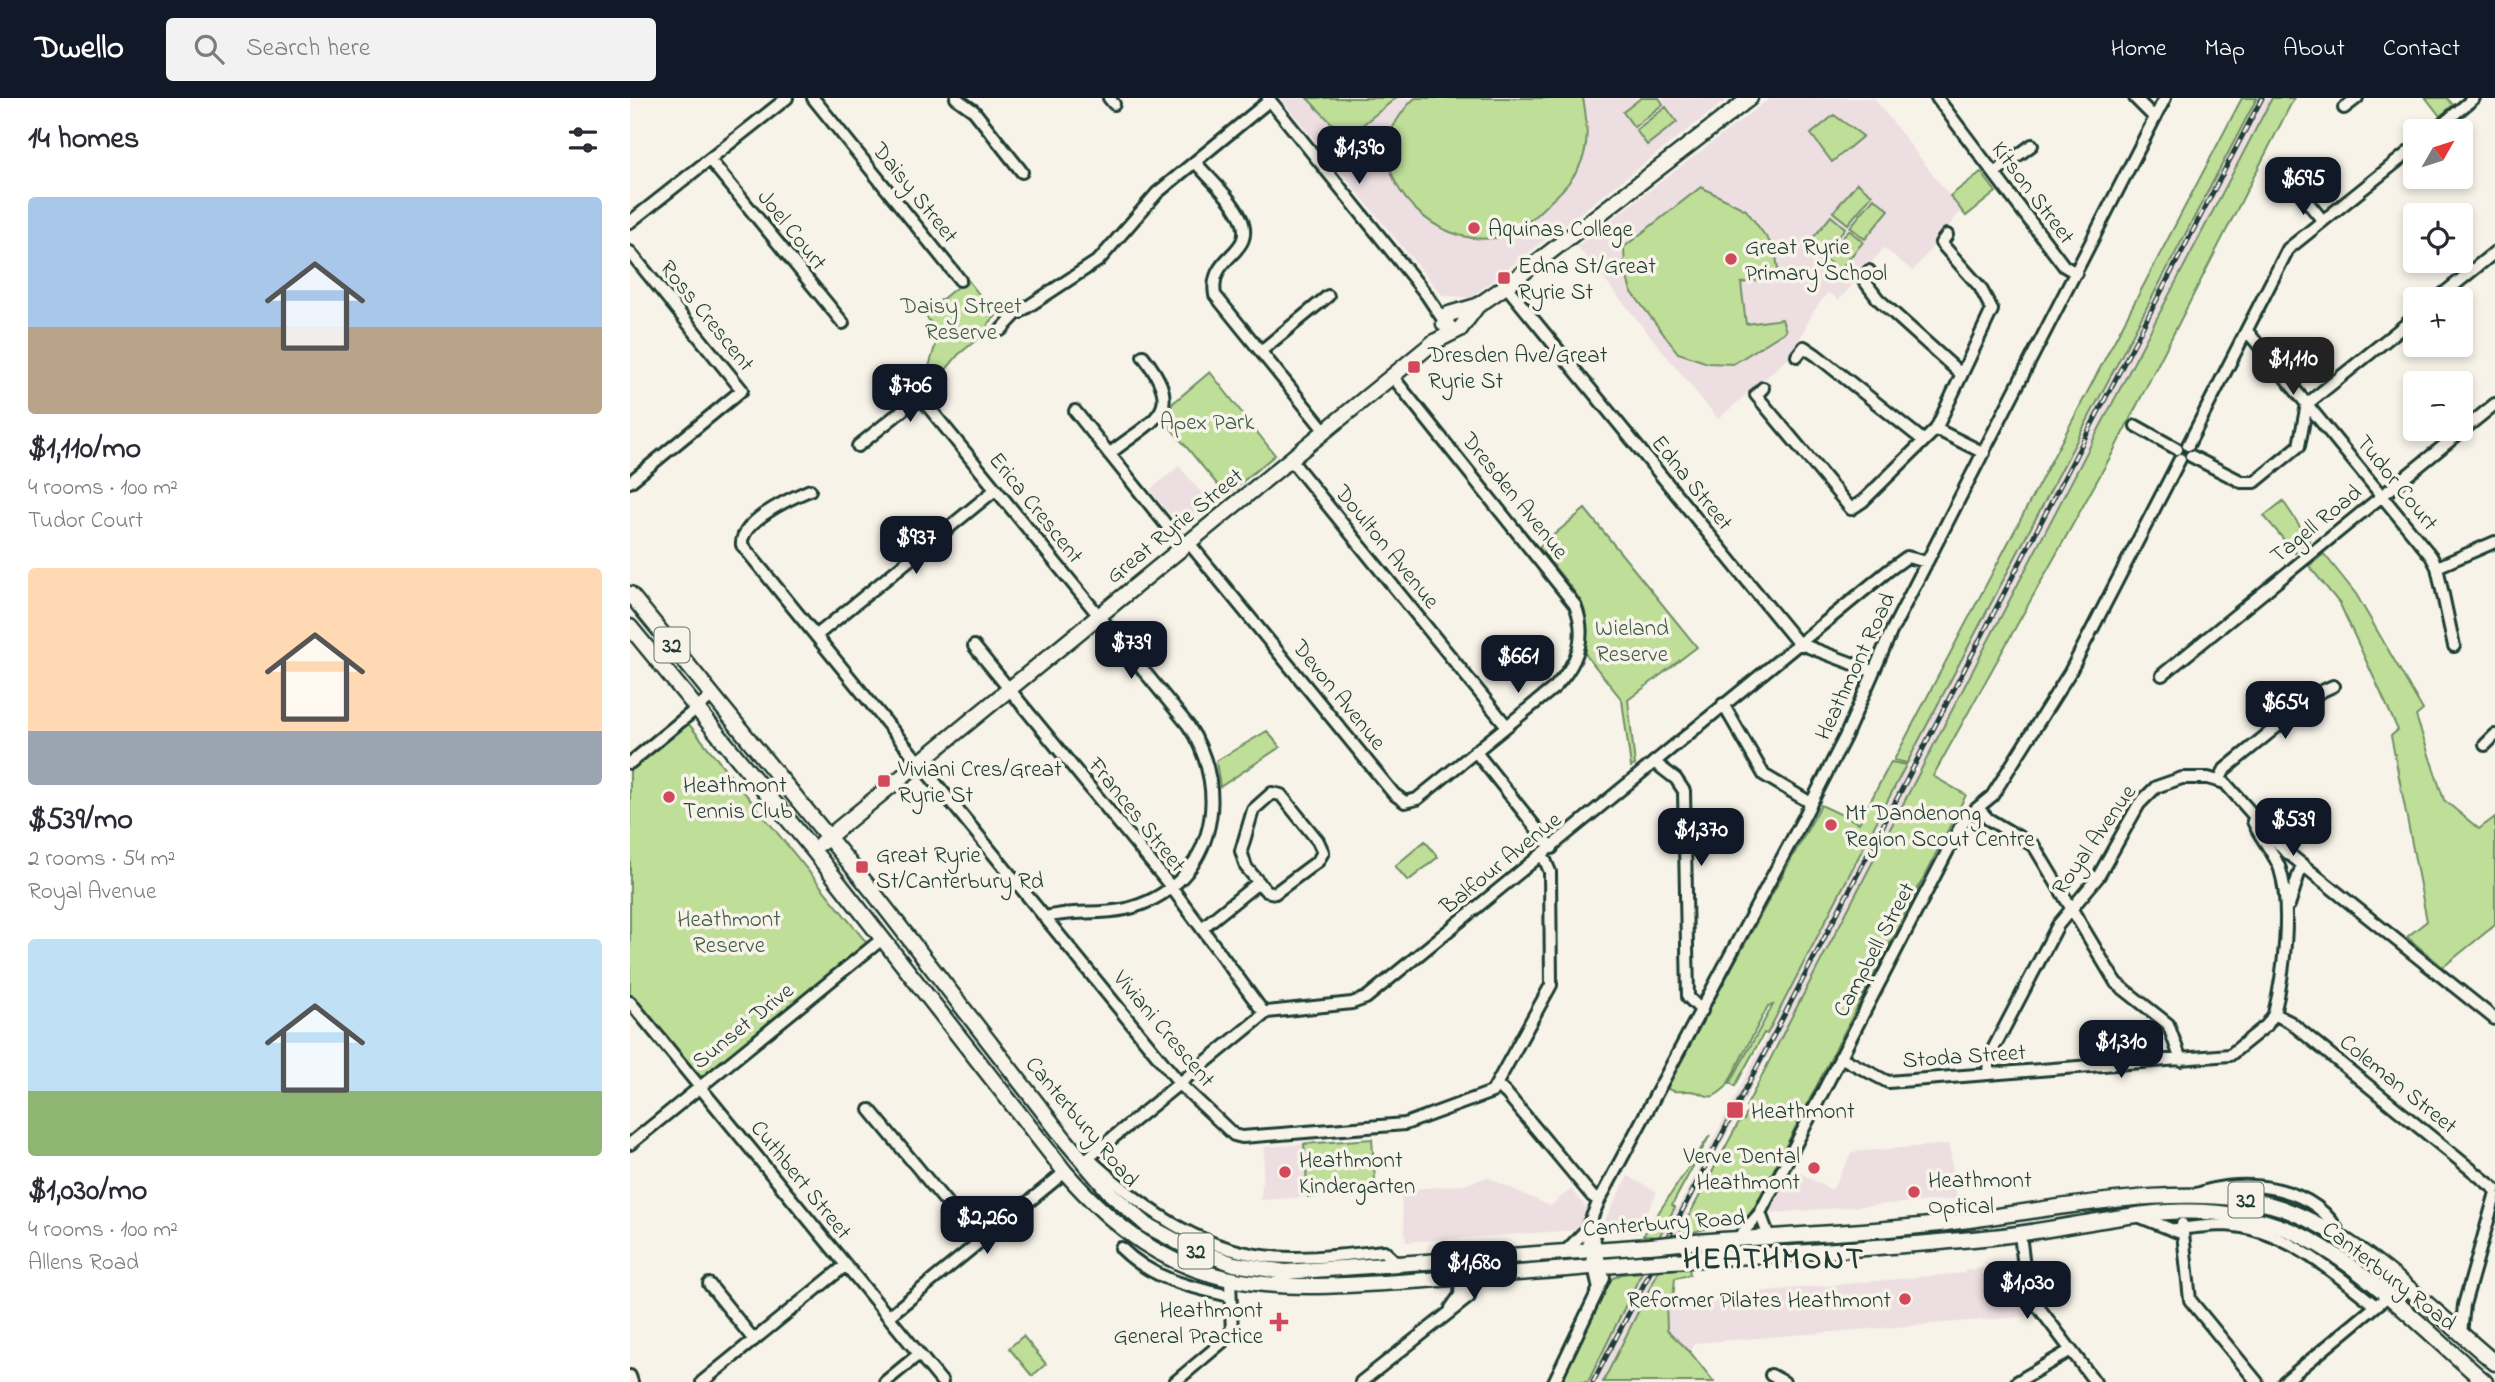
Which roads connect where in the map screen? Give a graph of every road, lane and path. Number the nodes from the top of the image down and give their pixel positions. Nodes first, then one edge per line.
1 (786, 98) edge
2 (813, 98) edge
3 (956, 98) edge
4 (1750, 98) edge
5 (1937, 98) edge
6 (2134, 98) edge
7 (2165, 98) edge
8 (2357, 98) edge
9 (2474, 98) edge
10 (1269, 99) edge
11 (2344, 107) dead end
12 (2155, 118) junction
13 (2449, 119) edge
14 (2032, 145) dead end
15 (2403, 157) edge
16 (710, 160) junction
17 (1195, 162) junction
18 (1022, 173) dead end
19 (1994, 173) junction
20 (2297, 189) dead end
21 (2323, 221) junction
22 (630, 222) edge
23 (1947, 235) dead end
24 (630, 252) edge
25 (2495, 252) edge
26 (2076, 273) junction
27 (1863, 279) dead end
28 (960, 280) dead end
29 (1506, 286) junction
30 (2452, 287) edge
31 (1328, 296) dead end
32 (1452, 321) junction
33 (843, 323) dead end
34 (2403, 327) edge
35 (1001, 330) dead end
36 (2248, 331) junction
37 (1261, 351) junction
38 (1143, 356) dead end
39 (1797, 356) dead end
40 (1961, 374) junction
41 (1392, 376) junction
42 (923, 383) dead end
43 (1756, 394) dead end
44 (922, 399) junction
45 (2307, 404) junction
46 (2495, 404) edge
47 (1075, 411) dead end
48 (2136, 426) dead end
49 (1936, 429) junction
50 (1325, 431) junction
51 (1924, 441) junction
52 (858, 446) dead end
53 (2184, 452) junction
54 (1984, 453) junction
55 (1110, 454) junction
56 (1290, 459) junction
57 (630, 482) edge
58 (810, 490) dead end
59 (995, 490) junction
60 (2382, 496) junction
61 (2495, 542) edge
62 (1187, 545) junction
63 (1927, 562) junction
64 (2437, 567) junction
65 (630, 594) edge
66 (1099, 616) junction
67 (630, 626) edge
68 (817, 635) junction
69 (1797, 643) junction
70 (974, 646) dead end
71 (2454, 646) dead end
72 (1872, 671) junction
73 (2162, 675) dead end
74 (2333, 686) dead end
75 (1009, 689) junction
76 (713, 695) junction
77 (1723, 704) junction
78 (697, 708) junction
79 (1506, 725) junction
80 (2495, 735) edge
81 (2484, 745) dead end
82 (1475, 751) junction
83 (919, 761) junction
84 (1654, 762) junction
85 (630, 763) edge
86 (2219, 780) junction
87 (1811, 803) junction
88 (1979, 809) junction
89 (2251, 812) junction
90 (828, 837) junction
91 (1552, 848) junction
92 (813, 850) junction
93 (1543, 855) junction
94 (2302, 864) junction
95 (1259, 882) junction
96 (1172, 888) junction
97 (873, 892) junction
98 (2071, 908) junction
99 (2286, 915) junction
100 (1046, 917) junction
101 (1202, 929) junction
102 (882, 939) junction
103 (910, 940) junction
104 (630, 1002) edge
105 (1702, 1011) junction
106 (1265, 1013) junction
107 (2274, 1014) junction
108 (2495, 1019) edge
109 (1840, 1057) junction
110 (2181, 1060) junction
111 (1988, 1074) junction
112 (1180, 1082) junction
113 (1497, 1086) junction
114 (698, 1089) junction
115 (870, 1111) dead end
116 (630, 1144) edge
117 (1085, 1160) junction
118 (1065, 1172) junction
119 (2495, 1189) edge
120 (2495, 1196) edge
121 (1599, 1201) junction
122 (2191, 1203) junction
123 (1760, 1213) junction
124 (2016, 1214) junction
125 (2133, 1214) junction
126 (1588, 1226) junction
127 (1868, 1229) junction
128 (2180, 1232) junction
129 (2020, 1234) junction
130 (1769, 1237) junction
131 (1737, 1238) junction
132 (979, 1242) junction
133 (1697, 1242) junction
134 (1870, 1245) junction
135 (1121, 1248) dead end
136 (1594, 1250) junction
137 (1566, 1251) junction
138 (1465, 1254) junction
139 (1708, 1258) junction
140 (846, 1265) junction
141 (1598, 1267) junction
142 (1467, 1278) junction
143 (1230, 1280) junction
144 (709, 1284) dead end
145 (1230, 1296) junction
146 (2381, 1301) junction
147 (2464, 1305) junction
148 (889, 1316) junction
149 (2441, 1318) junction
150 (2461, 1334) junction
151 (754, 1340) junction
152 (2071, 1350) junction
153 (919, 1354) junction
154 (2495, 1363) edge
155 (1771, 1375) dead end
156 (630, 1376) edge
157 (632, 1382) edge
158 (702, 1382) edge
159 (885, 1382) edge
160 (942, 1382) edge
161 (1175, 1382) edge
162 (1361, 1382) edge
163 (1554, 1382) edge
164 (1784, 1382) edge
165 (2017, 1382) edge
166 (2095, 1382) edge
167 (2257, 1382) edge
168 (2284, 1382) edge
169 (2485, 1382) edge

1 - 16 street
2 - 28 street, Daisy Street
3 - 18 street
4 - 29 main road, Great Ryrie Street
5 - 19 street, Kitson Street
6 - 12 street
7 - 12 street, Heathmont Road
8 - 11 street
9 - 13 street
10 - 17 street
10 - 32 street
12 - 26 street, Heathmont Road
14 - 19 street
15 - 21 street, Campbell Street
16 - 22 street
16 - 33 street, Joel Court
17 - 35 street
17 - 37 street
19 - 26 street, Kitson Street
20 - 21 street
21 - 36 street, Campbell Street
23 - 40 street
24 - 57 street, Ross Crescent
25 - 30 street
26 - 54 street, Heathmont Road
27 - 40 street
29 - 32 main road, Great Ryrie Street
29 - 69 street, Edna Street
31 - 37 street
32 - 41 main road, Great Ryrie Street
34 - 45 street
36 - 45 street, Tudor Court
36 - 53 street, Campbell Street
37 - 50 street
38 - 55 street
39 - 51 street
40 - 49 street
41 - 50 main road, Great Ryrie Street
41 - 79 street, Dresden Avenue
42 - 44 street
43 - 51 street
44 - 52 street
44 - 59 street, Erica Crescent
45 - 53 street
45 - 60 street, Tudor Court
46 - 60 street, Tagell Road
47 - 55 street
48 - 53 street
49 - 51 street
49 - 54 street
50 - 56 main road, Great Ryrie Street
53 - 88 street, Campbell Street
54 - 63 street, Heathmont Road
55 - 62 street
56 - 62 main road, Great Ryrie Street
56 - 79 street, Doulton Avenue
58 - 68 street, Viviani Crescent
59 - 66 street, Erica Crescent
59 - 68 street
60 - 64 street, Tudor Court
60 - 73 street, Tagell Road
61 - 64 street
62 - 66 main road, Great Ryrie Street
62 - 82 street, Devon Avenue
63 - 69 street, Balfour Avenue
63 - 72 street, Heathmont Road
64 - 71 street, Tudor Court
65 - 76 main road, Canterbury Road / 32
66 - 75 main road, Great Ryrie Street
66 - 96 street, Erica Crescent
67 - 78 main road, Canterbury Road / 32
68 - 83 street, Viviani Crescent
69 - 72 street
69 - 77 street, Balfour Avenue
70 - 75 street, Frances Street
72 - 87 street, Heathmont Road
74 - 86 street
75 - 83 main road, Great Ryrie Street
75 - 96 street, Frances Street
76 - 78 street
76 - 90 main road, Canterbury Road / 32
77 - 84 street, Balfour Avenue
77 - 87 street
78 - 85 street
78 - 92 main road, Canterbury Road / 32
79 - 82 street
80 - 81 street
82 - 91 street
83 - 90 main road, Great Ryrie Street
83 - 100 street, Viviani Crescent
84 - 91 street, Balfour Avenue
84 - 105 street
86 - 89 street
86 - 98 street, Royal Avenue
87 - 105 street, Heathmont Road
88 - 98 street
88 - 109 street, Campbell Street
89 - 94 street
89 - 99 street
90 - 92 main road, Great Ryrie Street
90 - 97 main road, Canterbury Road / 32
91 - 93 street, Balfour Avenue
92 - 102 main road, Canterbury Road / 32
93 - 106 street, Balfour Avenue
93 - 113 street
94 - 99 street
94 - 108 street
95 - 95 street
95 - 101 street
96 - 100 street, Erica Crescent
96 - 101 street, Frances Street
97 - 102 main road
97 - 103 main road, Canterbury Road / 32
98 - 110 street
98 - 111 street, Royal Avenue
99 - 107 street
100 - 112 street, Viviani Crescent
101 - 106 street, Frances Street
102 - 103 main road
102 - 114 street, Sunset Drive
102 - 118 main road, Canterbury Road / 32
103 - 117 main road, Canterbury Road / 32
104 - 114 street, Cuthbert Street
105 - 121 street, Heathmont Road
106 - 112 street, Balfour Avenue
107 - 110 street, Stoda Street
107 - 119 street, Coleman Street
109 - 111 street, Stoda Street
109 - 123 street, Campbell Street
110 - 111 street, Stoda Street
112 - 113 street, Viviani Crescent
112 - 117 street, Balfour Avenue
113 - 121 street
114 - 116 street, Sunset Drive
114 - 140 street, Cuthbert Street
115 - 132 street
117 - 138 main road, Canterbury Road / 32
118 - 132 street
118 - 143 main road, Canterbury Road / 32
120 - 147 street
121 - 126 street, Heathmont Road
122 - 124 main road, Canterbury Road / 32
122 - 125 main road, Canterbury Road / 32
122 - 128 street
122 - 146 main road, Canterbury Road / 32
122 - 149 main road, Canterbury Road / 32
123 - 130 street
123 - 131 street, Campbell Street
124 - 127 main road, Canterbury Road / 32
124 - 129 main road
125 - 128 street
125 - 129 main road, Canterbury Road / 32
126 - 136 street
126 - 137 street
127 - 130 main road, Canterbury Road / 32
127 - 134 main road
128 - 146 street, Canterbury Road
128 - 167 street
129 - 134 main road, Canterbury Road / 32
129 - 152 street
130 - 131 main road, Canterbury Road / 32
131 - 133 main road, Canterbury Road / 32
132 - 148 street
133 - 136 main road, Canterbury Road / 32, bridge
133 - 139 main road
134 - 139 main road, Canterbury Road / 32
135 - 145 street
136 - 137 main road, Canterbury Road / 32
136 - 141 street
137 - 138 main road, Canterbury Road / 32
138 - 142 main road
139 - 141 main road, Canterbury Road / 32, bridge
140 - 148 street, Cuthbert Street
140 - 151 street
141 - 142 main road, Canterbury Road / 32
141 - 163 street
142 - 143 main road, Canterbury Road / 32
142 - 162 street
143 - 145 street
144 - 151 street
145 - 161 street
146 - 168 street
146 - 169 main road, Canterbury Road / 32
147 - 149 street
147 - 150 street
148 - 153 street, Cuthbert Street
149 - 150 main road, Canterbury Road / 32
150 - 154 main road, Canterbury Road / 32
151 - 158 street
152 - 165 street
152 - 166 street
153 - 159 street
153 - 160 street, Cuthbert Street
155 - 164 street
156 - 157 street

